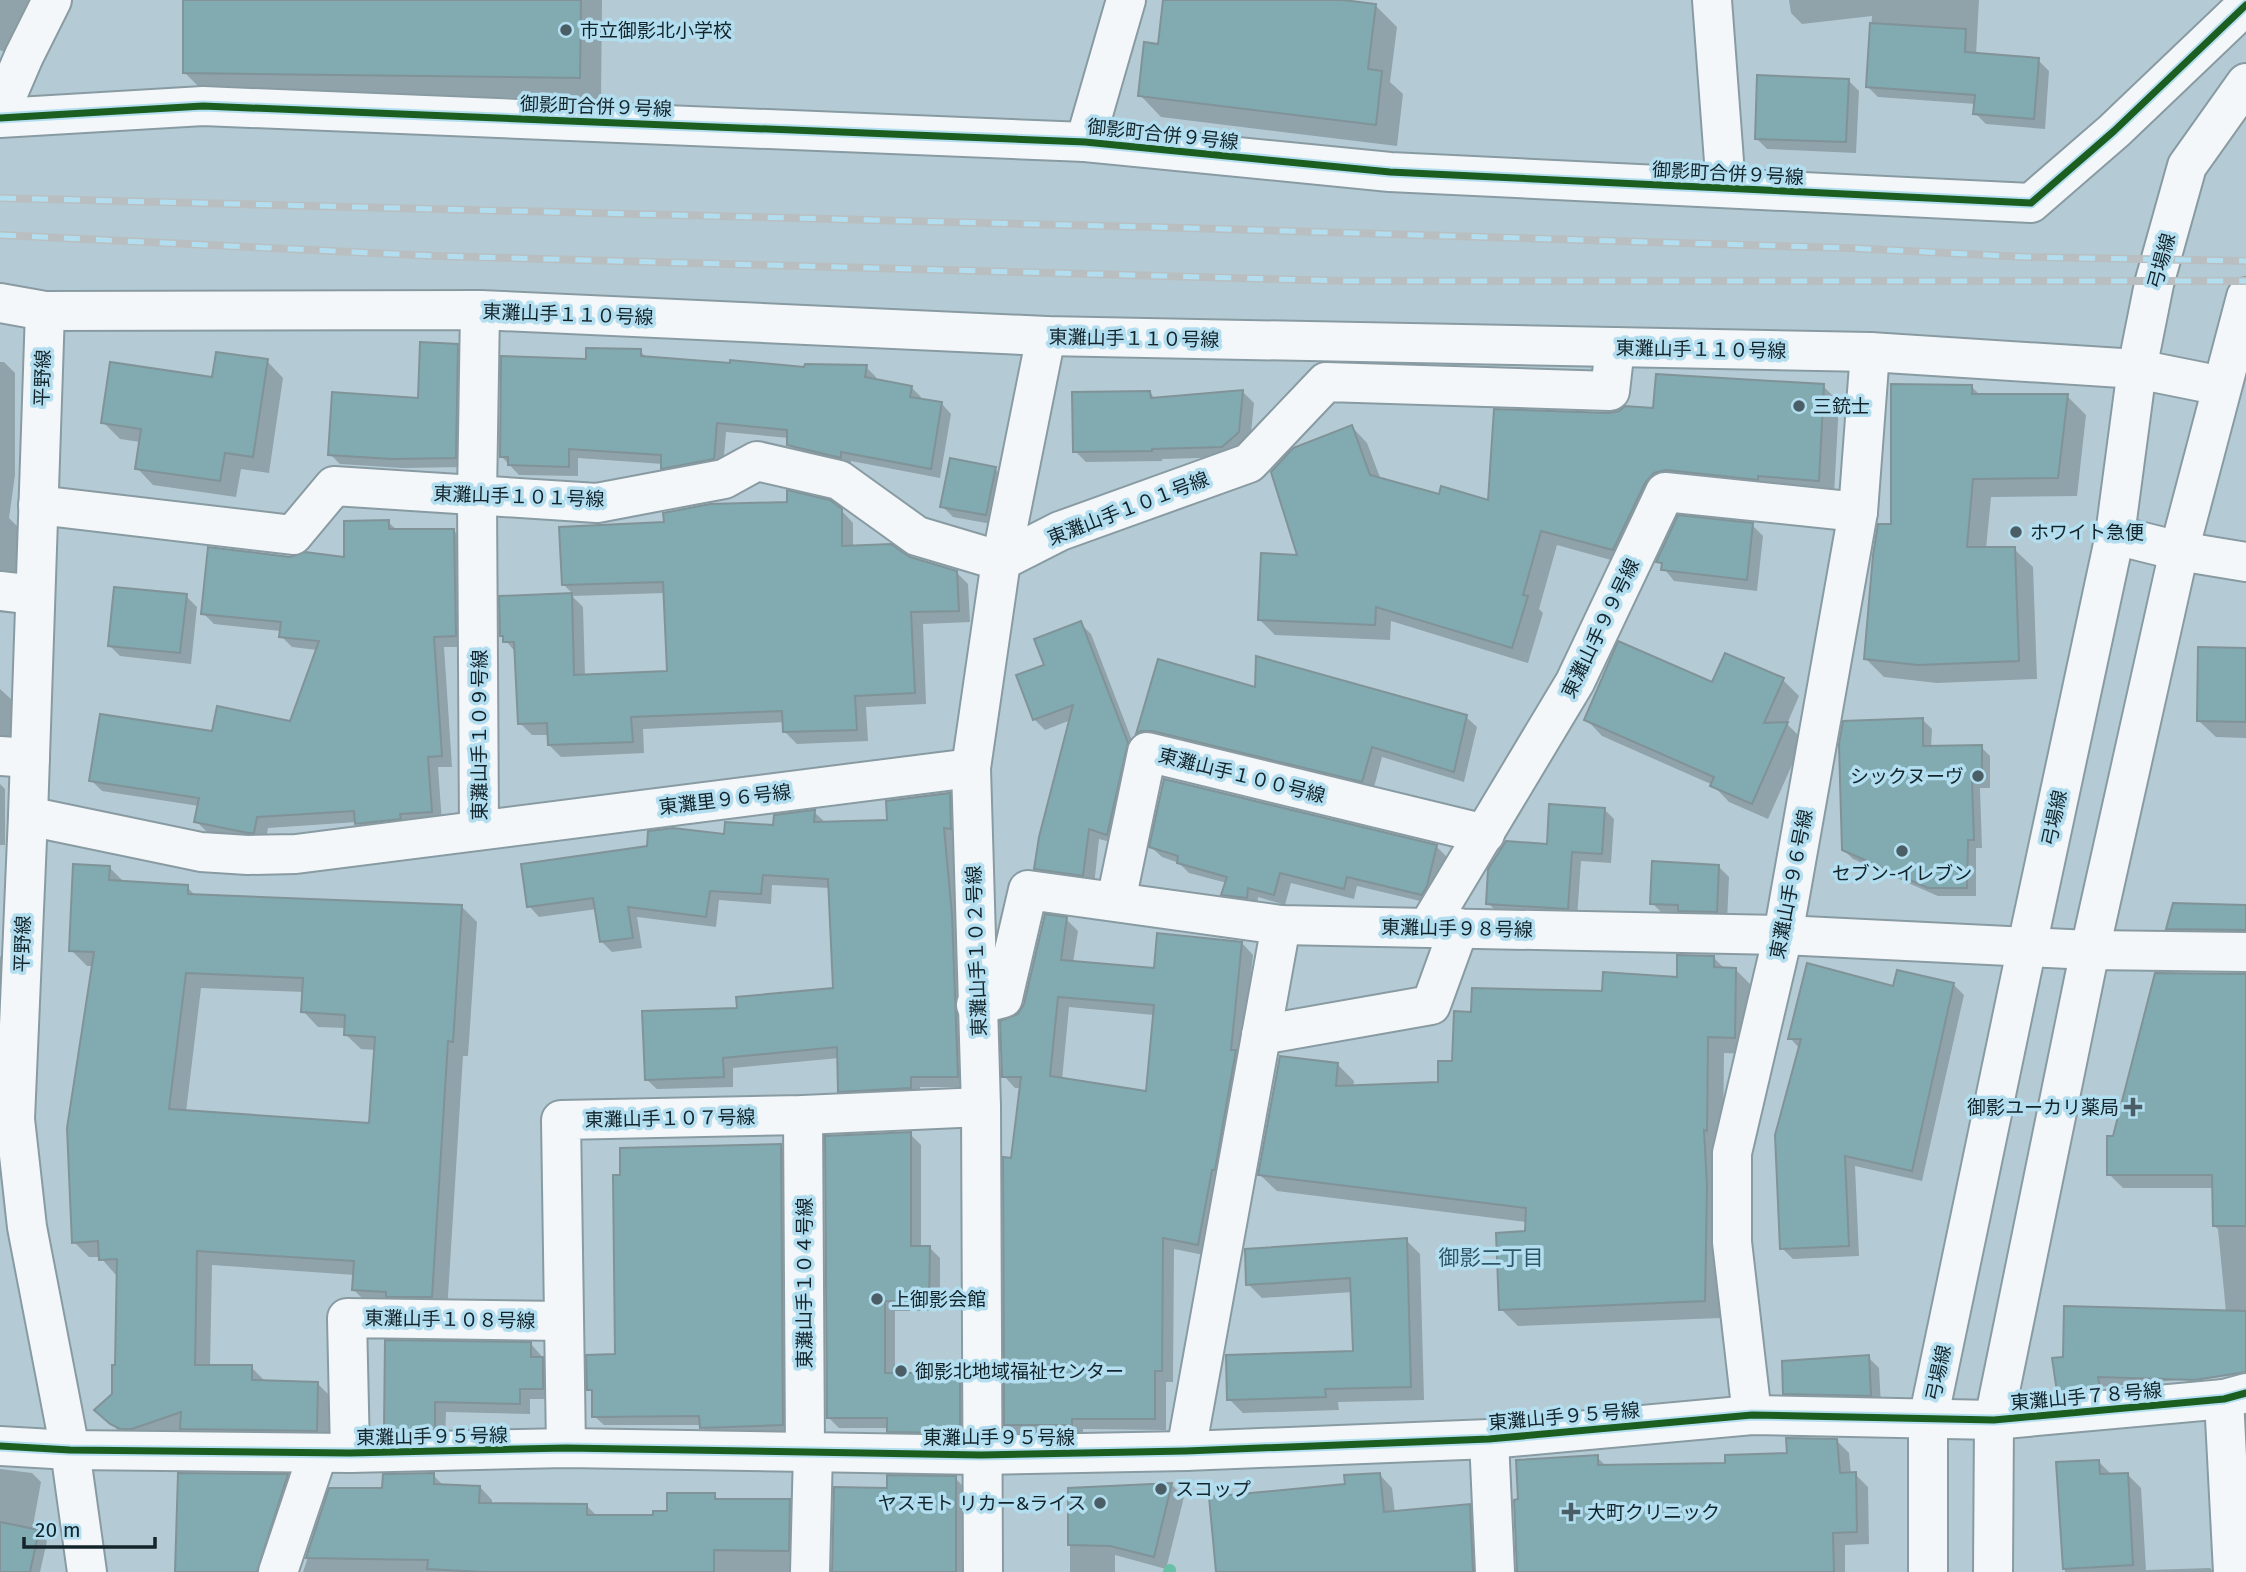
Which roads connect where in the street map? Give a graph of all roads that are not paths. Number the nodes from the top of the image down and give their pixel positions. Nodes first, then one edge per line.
1 (52, 0) edge
2 (1126, 0) edge
3 (1712, 0) edge
4 (2246, 5) edge
5 (2246, 83) edge
6 (0, 112) edge
7 (0, 118) edge
8 (1085, 142) junction
9 (1726, 188) junction
10 (2246, 297) edge
11 (0, 303) edge
12 (480, 310) junction
13 (45, 311) junction
14 (1046, 336) junction
15 (1615, 347) junction
16 (1870, 352) junction
17 (2137, 369) junction
18 (2222, 386) junction
19 (477, 495) junction
20 (38, 505) junction
21 (1858, 512) junction
22 (2115, 535) junction
23 (2179, 551) junction
24 (1001, 561) junction
25 (2246, 562) edge
26 (18, 593) edge
27 (15, 757) edge
28 (971, 768) junction
29 (29, 816) junction
30 (479, 830) junction
31 (1485, 834) junction
32 (1116, 901) junction
33 (12, 916) edge
34 (1281, 925) junction
35 (1444, 928) junction
36 (1783, 935) junction
37 (2026, 947) junction
38 (2091, 950) junction
39 (2246, 952) edge
40 (976, 1005) junction
41 (1261, 1035) junction
42 (981, 1107) junction
43 (803, 1115) junction
44 (8, 1120) edge
45 (563, 1321) junction
46 (2235, 1396) edge
47 (1752, 1415) junction
48 (1928, 1420) junction
49 (1994, 1420) junction
50 (1489, 1438) junction
51 (0, 1446) edge
52 (566, 1448) junction
53 (69, 1450) junction
54 (809, 1451) junction
55 (1186, 1451) junction
56 (334, 1453) junction
57 (981, 1455) junction
58 (87, 1572) edge
59 (278, 1572) edge
60 (810, 1572) edge
61 (984, 1572) edge
62 (1495, 1572) edge
63 (1928, 1572) edge
64 (1993, 1572) edge
65 (2233, 1572) edge

1 - 6 street
2 - 8 street
3 - 9 street
4 - 9 street, 御影町合併９号線
5 - 17 street, 弓場線
7 - 8 street, 御影町合併９号線
8 - 9 street, 御影町合併９号線
10 - 18 street
11 - 13 street, 東灘山手１１０号線
12 - 13 street, 東灘山手１１０号線
12 - 14 street, 東灘山手１１０号線
12 - 19 street, 東灘山手１０９号線
13 - 20 street, 平野線
14 - 15 street, 東灘山手１１０号線
14 - 24 street, 東灘山手１０２号線
15 - 16 street, 東灘山手１１０号線
15 - 24 street, 東灘山手１０１号線
16 - 17 street, 東灘山手１１０号線
16 - 21 street, 東灘山手９６号線
17 - 18 street, 東灘山手１１０号線
17 - 22 street, 弓場線
18 - 23 street
19 - 20 street, 東灘山手１０１号線
19 - 24 street, 東灘山手１０１号線
19 - 30 street, 東灘山手１０９号線
20 - 26 street, 平野線
21 - 31 street, 東灘山手９９号線
21 - 36 street, 東灘山手９６号線
22 - 23 street
22 - 37 street, 弓場線
23 - 25 street
23 - 38 street
24 - 28 street, 東灘山手１０２号線
26 - 27 street, 平野線
27 - 29 street, 平野線
28 - 30 street, 東灘里９６号線
28 - 40 street, 東灘山手１０２号線
29 - 30 street, 東灘山手１０９号線
29 - 33 street, 平野線
31 - 32 street, 東灘山手１００号線
31 - 35 street, 東灘山手９９号線
32 - 34 street, 東灘山手９８号線
32 - 40 street, 東灘山手９８号線
33 - 44 street, 平野線
34 - 35 street, 東灘山手９８号線
34 - 41 street
35 - 36 street, 東灘山手９８号線
35 - 41 street, 東灘山手９９号線
36 - 37 street, 東灘山手９８号線
36 - 47 street, 東灘山手９６号線
37 - 38 street, 東灘山手９８号線
37 - 48 street, 弓場線
38 - 39 street, 東灘山手９８号線
38 - 49 street
40 - 42 street, 東灘山手１０２号線
41 - 55 street
42 - 43 street, 東灘山手１０７号線
42 - 57 street, 東灘山手１０２号線
43 - 45 street, 東灘山手１０７号線
43 - 54 street, 東灘山手１０４号線
44 - 53 street, 平野線
45 - 52 street, 東灘山手１０７号線
45 - 56 street, 東灘山手１０８号線
46 - 49 street, 東灘山手７８号線
46 - 65 street
47 - 48 street, 東灘山手９５号線
47 - 50 street, 東灘山手９５号線
48 - 49 street, 東灘山手７８号線
48 - 63 street, 弓場線
49 - 64 street
50 - 55 street, 東灘山手９５号線
50 - 62 street
51 - 53 street, 東灘山手９５号線
52 - 54 street, 東灘山手９５号線
52 - 56 street, 東灘山手９５号線
53 - 56 street, 東灘山手９５号線
53 - 58 street, 平野線
54 - 57 street, 東灘山手９５号線
54 - 60 street, 東灘山手１０４号線
55 - 57 street, 東灘山手９５号線
56 - 59 street
57 - 61 street, 東灘山手１０２号線

